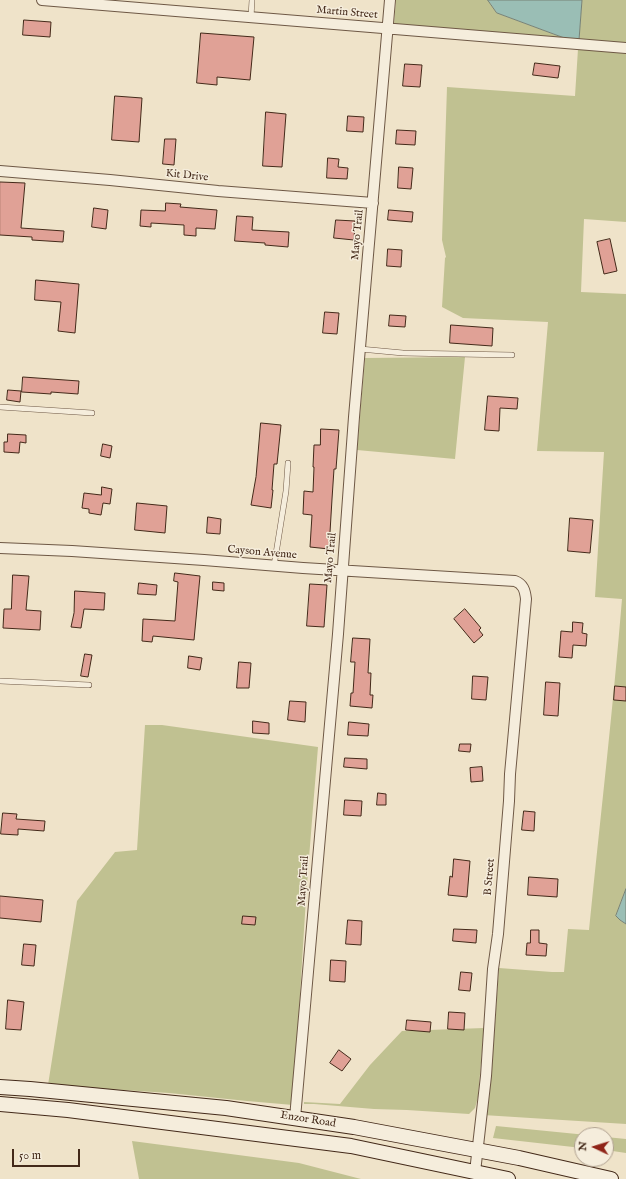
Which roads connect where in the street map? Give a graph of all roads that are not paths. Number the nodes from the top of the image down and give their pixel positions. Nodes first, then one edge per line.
1 (42, 0) edge
2 (252, 0) edge
3 (390, 0) edge
4 (118, 3) edge
5 (251, 17) junction
6 (388, 29) junction
7 (626, 48) edge
8 (0, 171) edge
9 (373, 203) junction
10 (360, 349) junction
11 (512, 355) dead end
12 (0, 407) edge
13 (92, 413) dead end
14 (288, 463) dead end
15 (0, 548) edge
16 (274, 566) junction
17 (342, 571) junction
18 (521, 585) joint
19 (0, 681) edge
20 (89, 685) dead end
21 (0, 1087) edge
22 (0, 1104) edge
23 (295, 1118) junction
24 (478, 1150) junction
25 (476, 1172) junction
26 (508, 1179) edge
27 (611, 1179) edge

1 - 4 street, Martin Street
2 - 5 lane
3 - 6 street, Mayo Trail
4 - 5 street, Martin Street
5 - 6 street, Martin Street
6 - 7 street, Martin Street
6 - 9 street, Mayo Trail
8 - 9 street, Kit Drive
9 - 10 street, Mayo Trail
10 - 11 lane
10 - 17 street, Mayo Trail
12 - 13 lane
14 - 16 lane
15 - 16 street, Cayson Avenue
16 - 17 street, Cayson Avenue
17 - 18 street, Cayson Avenue
17 - 23 street, Mayo Trail
18 - 24 street, B Street
19 - 20 lane
21 - 23 main road, Enzor Road
22 - 25 main road, Enzor Road
23 - 24 main road, Enzor Road
24 - 25 street, B Street
24 - 27 main road, Enzor Road
25 - 26 main road, Enzor Road

